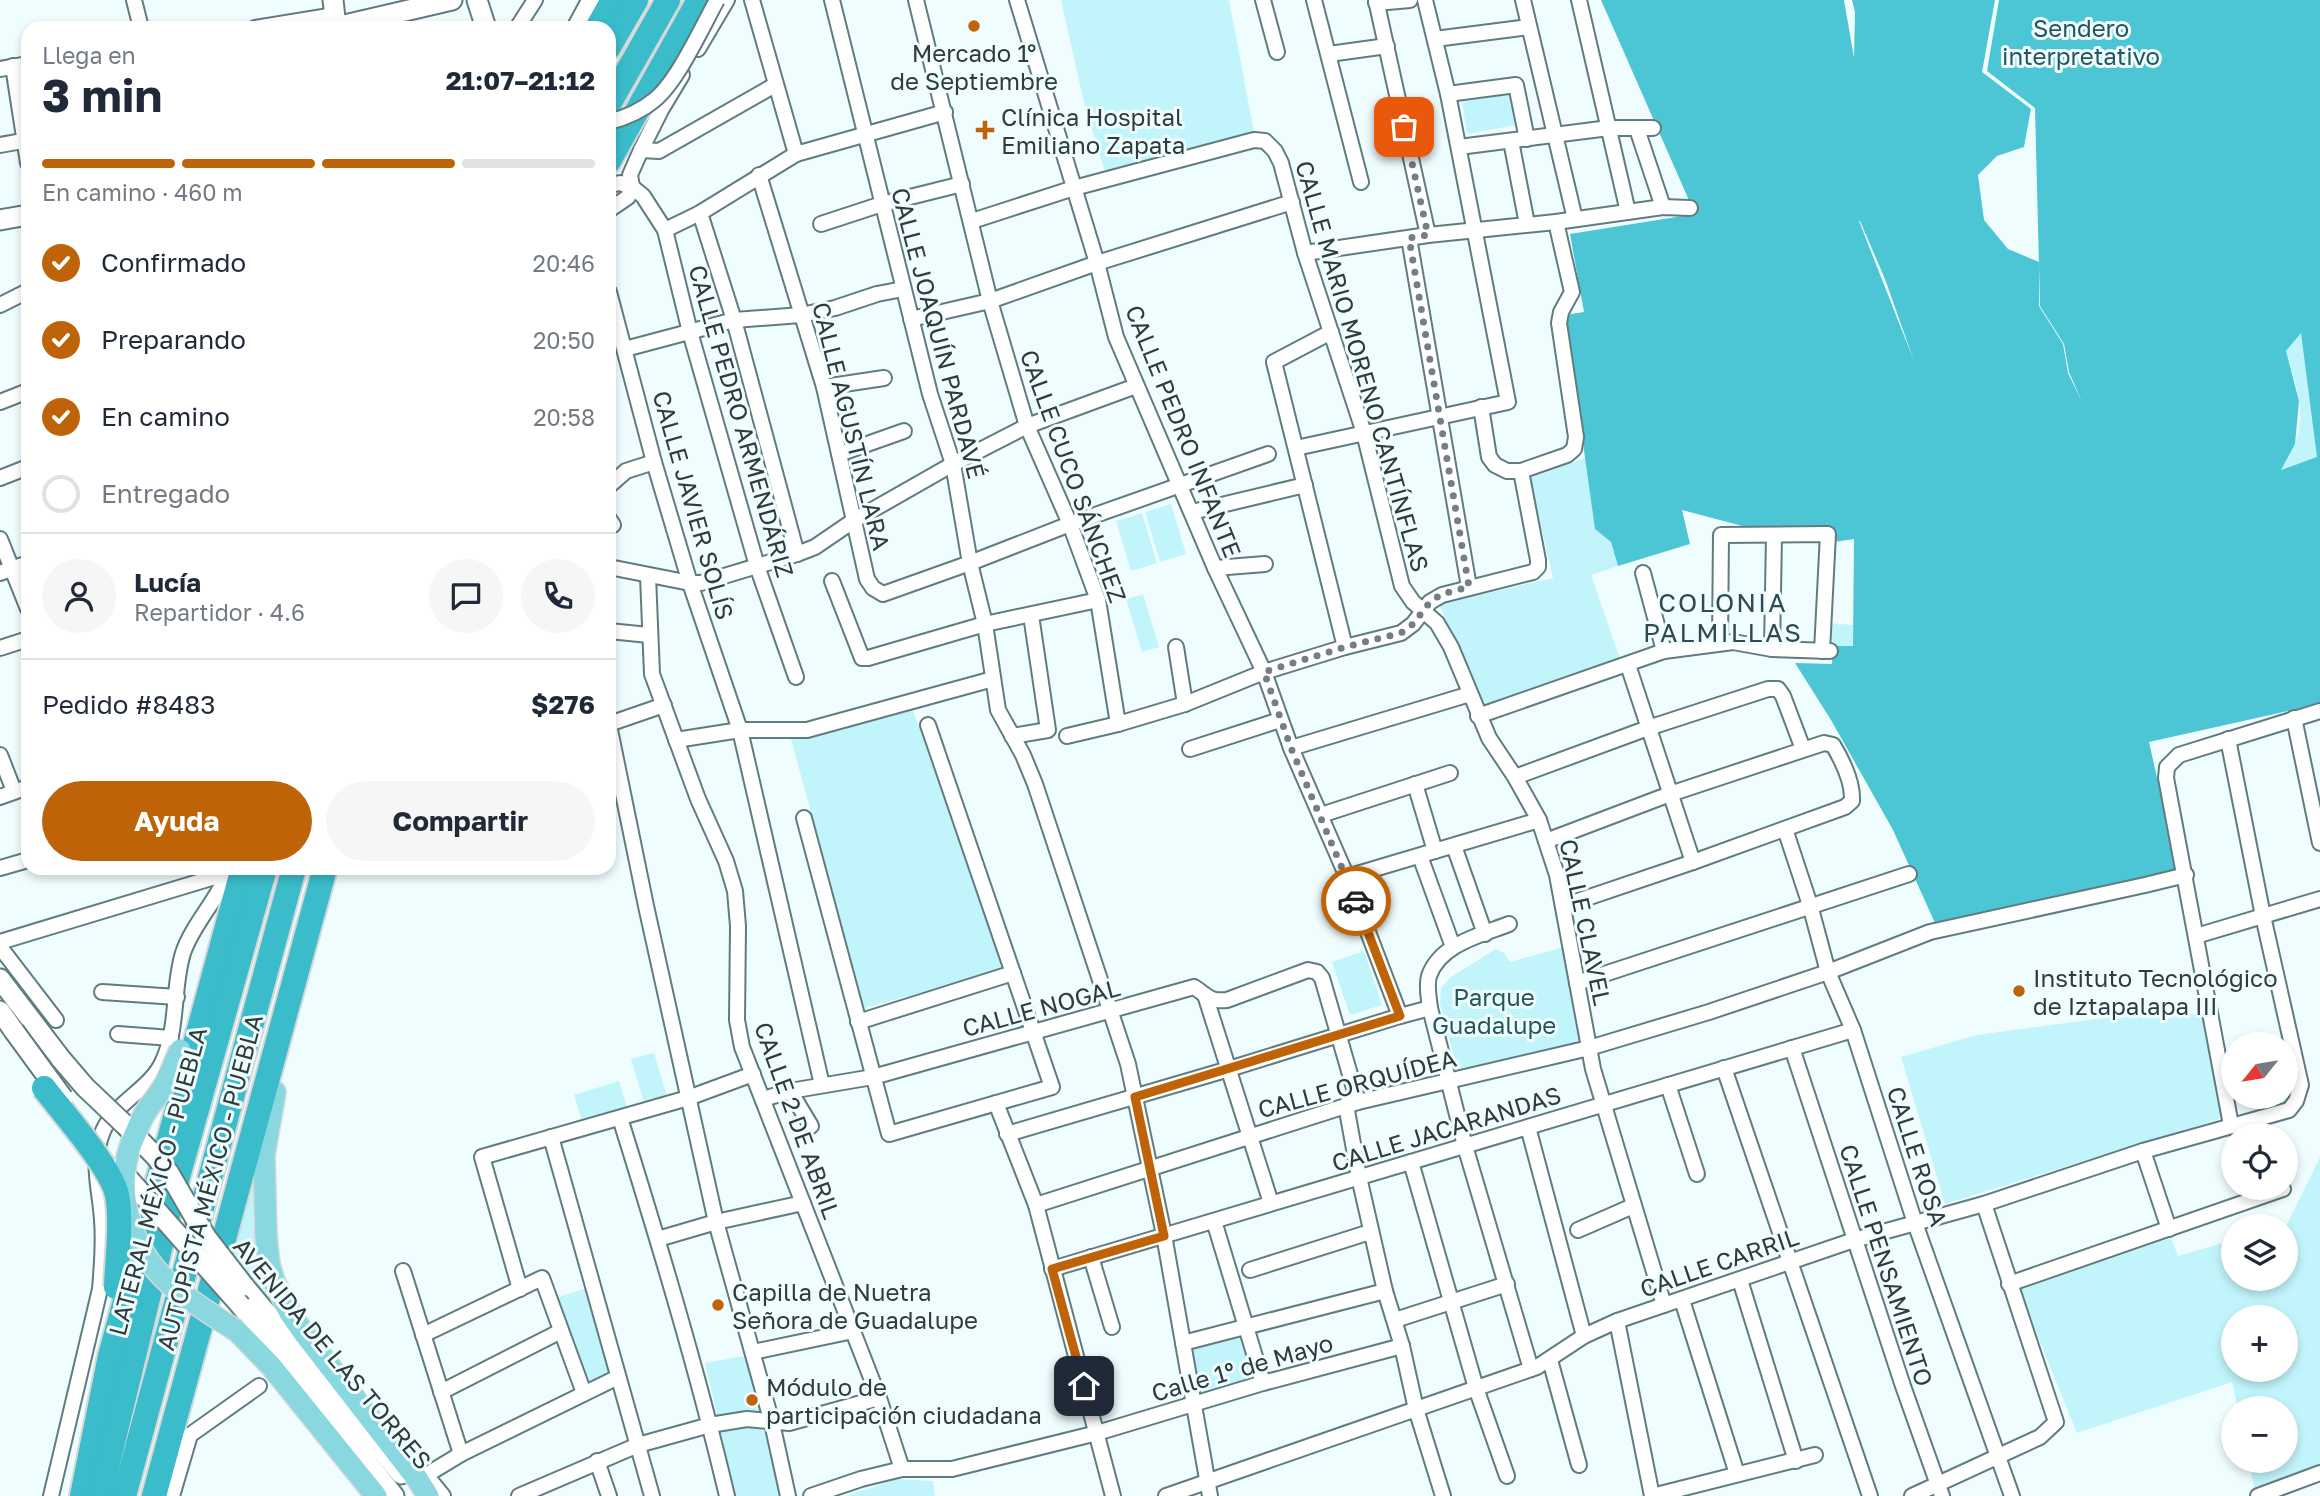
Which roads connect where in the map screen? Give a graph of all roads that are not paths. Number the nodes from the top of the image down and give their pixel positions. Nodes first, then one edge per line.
1 (134, 0) edge
2 (452, 0) edge
3 (477, 0) edge
4 (535, 0) edge
5 (592, 0) edge
6 (613, 0) edge
7 (636, 0) edge
8 (668, 0) edge
9 (699, 0) edge
10 (717, 0) edge
11 (727, 0) edge
12 (752, 0) edge
13 (832, 0) edge
14 (1017, 0) edge
15 (1263, 0) edge
16 (1314, 0) edge
17 (1410, 0) edge
18 (1425, 0) edge
19 (1523, 0) edge
20 (1579, 0) edge
21 (921, 1) edge
22 (1376, 2) edge
23 (335, 18) edge
24 (139, 21) edge
25 (311, 21) edge
26 (484, 21) edge
27 (522, 21) edge
28 (581, 21) edge
29 (601, 21) edge
30 (1529, 27) junction
31 (616, 35) edge
32 (1435, 39) junction
33 (1387, 46) junction
34 (1277, 52) dead end
35 (1329, 54) junction
36 (14, 66) edge
37 (775, 85) junction
38 (616, 92) edge
39 (1448, 94) junction
40 (21, 109) edge
41 (945, 112) junction
42 (616, 120) edge
43 (1609, 128) junction
44 (1653, 128) dead end
45 (1637, 130) junction
46 (864, 135) junction
47 (1557, 135) junction
48 (1527, 139) junction
49 (21, 141) edge
50 (1511, 141) junction
51 (0, 145) edge
52 (1459, 146) junction
53 (616, 148) edge
54 (641, 150) junction
55 (796, 155) junction
56 (760, 175) junction
57 (1361, 182) dead end
58 (616, 184) edge
59 (962, 184) junction
60 (632, 187) junction
61 (1074, 188) junction
62 (1292, 202) junction
63 (882, 204) junction
64 (616, 205) edge
65 (1664, 207) junction
66 (1690, 208) dead end
67 (1628, 212) junction
68 (700, 213) junction
69 (21, 216) edge
70 (1575, 219) junction
71 (0, 220) edge
72 (972, 221) junction
73 (1556, 222) junction
74 (821, 224) dead end
75 (1527, 224) junction
76 (665, 230) junction
77 (1475, 230) junction
78 (1428, 235) junction
79 (1409, 238) junction
80 (1305, 253) junction
81 (1097, 263) junction
82 (903, 289) junction
83 (21, 294) edge
84 (990, 301) junction
85 (0, 305) edge
86 (801, 315) junction
87 (616, 317) edge
88 (911, 319) junction
89 (734, 320) junction
90 (690, 331) junction
91 (1331, 332) junction
92 (625, 349) junction
93 (884, 378) dead end
94 (1136, 386) junction
95 (824, 387) junction
96 (21, 394) edge
97 (0, 402) edge
98 (1481, 407) junction
99 (1438, 417) junction
100 (1027, 426) junction
101 (904, 430) dead end
102 (1364, 433) junction
103 (1296, 448) junction
104 (839, 454) junction
105 (1268, 454) dead end
106 (654, 462) junction
107 (953, 464) junction
108 (21, 470) edge
109 (1521, 471) junction
110 (0, 478) edge
111 (616, 480) edge
112 (1181, 485) junction
113 (1305, 485) junction
114 (1192, 512) junction
115 (853, 521) junction
116 (1070, 524) junction
117 (1774, 535) junction
118 (0, 539) edge
119 (797, 554) junction
120 (970, 563) junction
121 (1265, 564) dead end
122 (757, 566) junction
123 (1215, 568) junction
124 (616, 569) edge
125 (6, 571) edge
126 (1643, 573) dead end
127 (648, 576) junction
128 (832, 580) dead end
129 (691, 583) junction
130 (1469, 587) junction
131 (21, 597) edge
132 (1098, 600) junction
133 (1424, 611) junction
134 (1031, 615) junction
135 (985, 624) junction
136 (616, 632) edge
137 (649, 635) junction
138 (21, 641) edge
139 (1720, 642) junction
140 (1345, 647) junction
141 (0, 648) edge
142 (1176, 648) dead end
143 (1772, 649) junction
144 (1664, 651) junction
145 (1628, 665) junction
146 (1264, 672) junction
147 (796, 677) dead end
148 (993, 679) junction
149 (1470, 694) junction
150 (1185, 704) junction
151 (664, 705) junction
152 (2320, 711) edge
153 (1478, 716) junction
154 (2294, 718) junction
155 (1280, 720) junction
156 (616, 722) edge
157 (1118, 724) junction
158 (928, 725) dead end
159 (1648, 728) junction
160 (740, 730) junction
161 (1012, 736) junction
162 (1067, 736) dead end
163 (2228, 739) junction
164 (676, 740) junction
165 (1291, 748) junction
166 (1802, 748) junction
167 (1190, 749) dead end
168 (0, 755) edge
169 (616, 757) edge
170 (1450, 773) dead end
171 (1515, 777) junction
172 (1415, 784) junction
173 (14, 792) edge
174 (1670, 794) junction
175 (1321, 815) junction
176 (804, 818) dead end
177 (1539, 820) junction
178 (1785, 829) junction
179 (1546, 841) junction
180 (2320, 843) edge
181 (1454, 846) junction
182 (1428, 853) junction
183 (21, 862) edge
184 (1693, 862) junction
185 (0, 869) edge
186 (1909, 874) dead end
187 (2186, 874) junction
188 (217, 875) edge
189 (230, 875) edge
190 (233, 875) edge
191 (263, 875) edge
192 (292, 875) edge
193 (323, 875) edge
194 (1347, 877) junction
195 (2320, 899) edge
196 (1810, 905) junction
197 (1563, 906) junction
198 (230, 913) junction
199 (2263, 916) junction
200 (1509, 924) dead end
201 (1485, 934) junction
202 (2196, 936) junction
203 (0, 942) edge
204 (0, 947) edge
205 (1452, 947) junction
206 (1828, 972) junction
207 (1013, 973) junction
208 (0, 979) edge
209 (1577, 983) junction
210 (102, 992) dead end
211 (177, 997) junction
212 (1206, 998) junction
213 (1430, 1009) junction
214 (1111, 1011) junction
215 (1400, 1016) junction
216 (56, 1020) dead end
217 (7, 1021) edge
218 (858, 1022) junction
219 (1853, 1030) junction
220 (281, 1031) junction
221 (1034, 1032) junction
222 (118, 1034) dead end
223 (1339, 1034) junction
224 (175, 1044) junction
225 (1589, 1048) junction
226 (1792, 1048) junction
227 (1724, 1068) junction
228 (1229, 1069) junction
229 (753, 1074) junction
230 (873, 1077) junction
231 (1448, 1081) junction
232 (822, 1085) junction
233 (1668, 1085) junction
234 (790, 1091) junction
235 (1135, 1097) junction
236 (688, 1098) junction
237 (763, 1099) junction
238 (996, 1103) junction
239 (1352, 1103) junction
240 (1603, 1104) junction
241 (620, 1118) junction
242 (2231, 1123) edge
243 (2239, 1123) edge
244 (811, 1126) dead end
245 (1528, 1127) junction
246 (2221, 1128) edge
247 (1007, 1134) junction
248 (551, 1137) junction
249 (1250, 1137) junction
250 (1465, 1146) junction
251 (2143, 1151) junction
252 (1411, 1162) junction
253 (1151, 1168) junction
254 (1697, 1174) dead end
255 (1359, 1177) junction
256 (2252, 1200) edge
257 (803, 1203) junction
258 (1271, 1203) junction
259 (1984, 1204) junction
260 (1036, 1205) junction
261 (1633, 1206) junction
262 (1214, 1221) junction
263 (716, 1222) junction
264 (1915, 1223) junction
265 (2169, 1229) junction
266 (1578, 1230) dead end
267 (1370, 1232) junction
268 (1164, 1236) junction
269 (658, 1238) junction
270 (1854, 1240) junction
271 (1091, 1257) junction
272 (1790, 1262) junction
273 (1052, 1269) junction
274 (1250, 1270) dead end
275 (403, 1271) dead end
276 (1740, 1280) junction
277 (1507, 1284) junction
278 (2009, 1284) junction
279 (520, 1289) junction
280 (1385, 1291) junction
281 (242, 1296) junction
282 (1682, 1300) junction
283 (1451, 1301) junction
284 (1664, 1305) junction
285 (1395, 1320) junction
286 (1617, 1321) junction
287 (1246, 1325) junction
288 (1112, 1327) dead end
289 (561, 1331) junction
290 (853, 1331) junction
291 (423, 1335) junction
292 (1584, 1336) junction
293 (1183, 1343) junction
294 (1402, 1346) junction
295 (753, 1352) junction
296 (1550, 1360) junction
297 (1531, 1369) junction
298 (612, 1380) dead end
299 (1263, 1383) junction
300 (259, 1386) dead end
301 (1476, 1388) junction
302 (441, 1392) junction
303 (584, 1393) junction
304 (879, 1398) junction
305 (1194, 1404) junction
306 (1416, 1409) junction
307 (772, 1423) junction
308 (710, 1425) junction
309 (1097, 1433) junction
310 (638, 1445) junction
311 (461, 1454) junction
312 (1815, 1455) dead end
313 (1997, 1456) junction
314 (597, 1461) junction
315 (1796, 1461) junction
316 (1579, 1465) dead end
317 (902, 1469) junction
318 (2320, 1473) edge
319 (1737, 1474) junction
320 (1507, 1476) dead end
321 (423, 1487) edge
322 (1209, 1489) edge
323 (1939, 1490) edge
324 (51, 1496) edge
325 (71, 1496) edge
326 (82, 1496) edge
327 (100, 1496) edge
328 (124, 1496) edge
329 (154, 1496) edge
330 (172, 1496) edge
331 (376, 1496) edge
332 (394, 1496) edge
333 (443, 1496) edge
334 (519, 1496) edge
335 (609, 1496) edge
336 (652, 1496) edge
337 (726, 1496) edge
338 (788, 1496) edge
339 (811, 1496) edge
340 (1113, 1496) edge
341 (1166, 1496) edge
342 (1443, 1496) edge
343 (1651, 1496) edge
344 (1870, 1496) edge
345 (1912, 1496) edge
346 (2012, 1496) edge
347 (2258, 1496) edge

1 - 24 street
2 - 23 main road
3 - 26 main road
4 - 27 street
5 - 28 main road
6 - 29 highway
7 - 31 highway
8 - 38 highway
9 - 53 highway
10 - 42 street, bridge
11 - 54 street
12 - 37 street
13 - 46 street, CALLE JOAQUÍN PARDAVÉ
14 - 61 street, CALLE PEDRO INFANTE
15 - 34 street
16 - 35 street
17 - 22 street
18 - 32 street
19 - 30 street
20 - 43 street
21 - 41 street, CALLE CUCO SÁNCHEZ
22 - 33 street
23 - 25 street
30 - 32 street
30 - 47 street
32 - 39 street
33 - 35 street
33 - 78 street
35 - 57 street
36 - 40 street
37 - 54 street
37 - 55 street
39 - 48 street
39 - 52 street
41 - 46 street
41 - 59 street, CALLE CUCO SÁNCHEZ
43 - 45 street
43 - 47 street
43 - 67 street
44 - 45 street
45 - 65 street
46 - 55 street
46 - 63 street, CALLE JOAQUÍN PARDAVÉ
47 - 48 street
47 - 70 street
48 - 50 street
49 - 51 street
50 - 52 street
50 - 75 street
52 - 77 street
54 - 60 street
55 - 56 street
56 - 68 street
56 - 86 street, CALLE AGUSTÍN LARA
58 - 60 street
59 - 63 street
59 - 72 street, CALLE CUCO SÁNCHEZ
60 - 64 street
60 - 76 street, CALLE PEDRO ARMENDÁRIZ
61 - 62 street, CALLE MARIO MORENO CANTÍNFLAS
61 - 72 street, CALLE MARIO MORENO CANTÍNFLAS
61 - 81 street, CALLE PEDRO INFANTE
62 - 80 street, CALLE MARIO MORENO CANTÍNFLAS
62 - 81 street
63 - 74 street
63 - 82 street, CALLE JOAQUÍN PARDAVÉ
65 - 66 street
65 - 67 street
67 - 70 street
68 - 76 street
68 - 89 street
69 - 71 main road
70 - 73 street
72 - 84 street, CALLE CUCO SÁNCHEZ
73 - 75 street
73 - 109 street
75 - 77 street
76 - 90 street, CALLE PEDRO ARMENDÁRIZ
77 - 78 street
77 - 98 street
78 - 79 street
79 - 80 street
79 - 99 street
80 - 91 street, CALLE MARIO MORENO CANTÍNFLAS
81 - 84 street
81 - 94 street, CALLE PEDRO INFANTE
82 - 86 street
82 - 88 street, CALLE JOAQUÍN PARDAVÉ
83 - 85 street
84 - 88 street
84 - 100 street, CALLE CUCO SÁNCHEZ
86 - 89 street
86 - 95 street, CALLE AGUSTÍN LARA
87 - 92 street, CALLE JAVIER SOLÍS
88 - 107 street, CALLE JOAQUÍN PARDAVÉ
89 - 90 street
89 - 119 street
90 - 92 street
90 - 122 street, CALLE PEDRO ARMENDÁRIZ
91 - 102 street, CALLE MARIO MORENO CANTÍNFLAS
91 - 103 street
92 - 106 street, CALLE JAVIER SOLÍS
93 - 95 street
94 - 100 street
94 - 112 street, CALLE PEDRO INFANTE
95 - 104 street, CALLE AGUSTÍN LARA
96 - 97 street
98 - 99 street
98 - 109 street
99 - 102 street
99 - 130 street
100 - 107 street
100 - 116 street, CALLE CUCO SÁNCHEZ
101 - 104 street
102 - 103 street
102 - 133 street, CALLE MARIO MORENO CANTÍNFLAS
103 - 113 street
104 - 115 street, CALLE AGUSTÍN LARA
105 - 112 street
106 - 111 street
106 - 129 street, CALLE JAVIER SOLÍS
107 - 115 street
107 - 120 street, CALLE JOAQUÍN PARDAVÉ
108 - 110 street
109 - 130 street
112 - 114 street, CALLE PEDRO INFANTE
112 - 116 street
113 - 114 street
113 - 140 street
114 - 123 street, CALLE PEDRO INFANTE
115 - 119 street
115 - 120 street, CALLE AGUSTÍN LARA
116 - 120 street
116 - 132 street, CALLE CUCO SÁNCHEZ
117 - 139 street
117 - 143 street
117 - 143 street
118 - 125 street
119 - 122 street
120 - 135 street, CALLE JOAQUÍN PARDAVÉ
121 - 123 street
122 - 129 street
122 - 147 street, CALLE PEDRO ARMENDÁRIZ
123 - 146 street, CALLE PEDRO INFANTE
124 - 127 street
125 - 131 street
126 - 144 street
127 - 129 street
127 - 137 street, CALLE 2 DE ABRIL
128 - 135 street
129 - 160 street, CALLE JAVIER SOLÍS
130 - 133 street
132 - 134 street
132 - 157 street, CALLE CUCO SÁNCHEZ
133 - 140 street
133 - 149 street, CALLE CLAVEL
134 - 135 street
134 - 161 street
135 - 148 street, CALLE JOAQUÍN PARDAVÉ
136 - 137 street
137 - 151 street, CALLE 2 DE ABRIL
138 - 141 street
139 - 143 street
139 - 144 street
140 - 146 street
142 - 150 street
144 - 145 street
145 - 153 street
145 - 159 street
146 - 150 street
146 - 155 street, CALLE PEDRO INFANTE
148 - 160 street
148 - 161 street, CALLE JOAQUÍN PARDAVÉ
149 - 153 street, CALLE CLAVEL
149 - 165 street
150 - 157 street
151 - 156 street
151 - 164 street, CALLE 2 DE ABRIL
152 - 154 street
153 - 171 street, CALLE CLAVEL
154 - 163 street
154 - 180 street
155 - 165 street, CALLE PEDRO INFANTE
155 - 167 street
157 - 162 street
158 - 207 street
159 - 166 street
159 - 171 street
159 - 174 street
160 - 164 street
160 - 232 street, CALLE JAVIER SOLÍS
161 - 214 street, CALLE JOAQUÍN PARDAVÉ
163 - 187 street
163 - 199 street
164 - 229 street, CALLE 2 DE ABRIL
165 - 175 street, CALLE PEDRO INFANTE
166 - 174 street
166 - 178 street
168 - 173 street
169 - 236 street
170 - 172 street
171 - 177 street, CALLE CLAVEL
172 - 175 street
172 - 182 street
174 - 179 street
174 - 184 street
175 - 194 street, CALLE PEDRO INFANTE
176 - 218 street
177 - 179 street, CALLE CLAVEL
177 - 181 street
178 - 184 street
178 - 196 street, CALLE ROSA
179 - 197 street, CALLE CLAVEL
181 - 182 street
181 - 201 street
182 - 194 street
182 - 205 street
183 - 185 street
184 - 197 street
186 - 196 street
187 - 202 street
187 - 206 street, CALLE ORQUÍDEA
188 - 203 street
189 - 211 street
190 - 198 highway, LATERAL MÉXICO - PUEBLA
191 - 327 highway, AUTOPISTA MÉXICO - PUEBLA
192 - 328 highway, AUTOPISTA MÉXICO - PUEBLA
193 - 220 highway
194 - 215 street, CALLE PEDRO INFANTE
195 - 199 street
196 - 206 street, CALLE ROSA
196 - 209 street
197 - 209 street, CALLE CLAVEL
198 - 224 main road
198 - 326 highway, LATERAL MÉXICO - PUEBLA
199 - 202 street
199 - 243 street, CALLE CARRIL
200 - 201 street
201 - 205 street
202 - 242 street
204 - 216 street
205 - 213 street
206 - 219 street, CALLE ROSA
206 - 225 street, CALLE ORQUÍDEA
207 - 218 street
207 - 221 street
208 - 281 main road, AVENIDA DE LAS TORRES, bridge
209 - 225 street, CALLE CLAVEL
210 - 211 street
211 - 224 street
212 - 214 street, CALLE NOGAL
212 - 223 street, CALLE NOGAL
212 - 228 street
213 - 215 street
213 - 231 street
214 - 221 street, CALLE NOGAL
214 - 235 street, CALLE JOAQUÍN PARDAVÉ
215 - 223 street
217 - 281 main road, AVENIDA DE LAS TORRES, bridge
217 - 325 highway, bridge
218 - 230 street
219 - 226 street, CALLE JACARANDAS
219 - 264 street, CALLE ROSA
220 - 321 main road
220 - 329 highway
221 - 230 street, CALLE NOGAL
221 - 238 street
222 - 224 street
223 - 228 street
223 - 239 street
224 - 324 street
224 - 331 main road, bridge
225 - 231 street, CALLE ORQUÍDEA
225 - 240 street, CALLE CLAVEL
226 - 227 street, CALLE JACARANDAS
226 - 270 street, CALLE PENSAMIENTO
227 - 233 street, CALLE JACARANDAS
227 - 272 street
228 - 235 street
228 - 249 street
229 - 236 street
229 - 237 street, CALLE 2 DE ABRIL
230 - 232 street, CALLE NOGAL
230 - 238 street
231 - 239 street, CALLE ORQUÍDEA
231 - 250 street
232 - 234 street, CALLE NOGAL
233 - 240 street, CALLE JACARANDAS
233 - 254 street
234 - 237 street, CALLE NOGAL
234 - 244 street
235 - 247 street
235 - 253 street, CALLE JOAQUÍN PARDAVÉ
236 - 241 street
236 - 263 street
237 - 257 street, CALLE 2 DE ABRIL
238 - 247 street
239 - 249 street, CALLE ORQUÍDEA
239 - 255 street
240 - 245 street, CALLE JACARANDAS
240 - 261 street, CALLE CLAVEL
241 - 248 street
241 - 269 street
245 - 250 street, CALLE JACARANDAS
245 - 292 street
246 - 251 street, CALLE CARRIL
247 - 260 street
248 - 279 street
248 - 310 street
249 - 253 street, CALLE ORQUÍDEA
249 - 258 street
250 - 252 street, CALLE JACARANDAS
250 - 277 street
251 - 259 street, CALLE CARRIL
251 - 265 street
252 - 255 street, CALLE JACARANDAS
252 - 283 street
253 - 260 street, CALLE ORQUÍDEA
253 - 268 street, CALLE JOAQUÍN PARDAVÉ
255 - 258 street, CALLE JACARANDAS
255 - 267 street
256 - 265 street
257 - 263 street
257 - 290 street, CALLE 2 DE ABRIL
258 - 262 street, CALLE JACARANDAS
259 - 264 street, CALLE CARRIL
259 - 278 street
260 - 273 street
261 - 266 street
261 - 284 street, CALLE CLAVEL
262 - 268 street, CALLE JACARANDAS
262 - 287 street
263 - 269 street
263 - 295 street
264 - 270 street, CALLE CARRIL
264 - 313 street, CALLE ROSA
265 - 278 street
267 - 274 street
267 - 280 street
268 - 271 street, CALLE JACARANDAS
268 - 293 street, CALLE JOAQUÍN PARDAVÉ
269 - 308 street
270 - 272 street, CALLE CARRIL
270 - 323 street, CALLE PENSAMIENTO
271 - 273 street, CALLE JACARANDAS
271 - 288 street
272 - 276 street, CALLE CARRIL
272 - 344 street
273 - 309 street
275 - 291 street
276 - 282 street, CALLE CARRIL
276 - 315 street
277 - 283 street
277 - 297 street
278 - 313 street
279 - 289 street
279 - 291 street
280 - 285 street
280 - 287 street
281 - 321 main road, AVENIDA DE LAS TORRES
281 - 332 main road, AVENIDA DE LAS TORRES
282 - 284 street, CALLE CARRIL
282 - 319 street
283 - 285 street
283 - 301 street
284 - 286 street, CALLE CARRIL
285 - 294 street
286 - 292 street, CALLE CARRIL
286 - 343 street
287 - 293 street
287 - 299 street
289 - 302 street
289 - 303 street
290 - 295 street
290 - 304 street, CALLE 2 DE ABRIL
291 - 302 street
292 - 296 street, CALLE CARRIL
293 - 305 street, CALLE JOAQUÍN PARDAVÉ
294 - 299 street, Calle 1º de Mayo
294 - 306 street
295 - 307 street
296 - 297 street, CALLE CARRIL
296 - 316 street
297 - 301 street, CALLE CARRIL
298 - 303 street
299 - 305 street, Calle 1º de Mayo
300 - 330 street
301 - 306 street, CALLE CARRIL
301 - 320 street
302 - 311 street
303 - 311 street
304 - 307 street
304 - 317 street, CALLE 2 DE ABRIL
305 - 309 street, Calle 1º de Mayo
305 - 322 street, CALLE JOAQUÍN PARDAVÉ
306 - 322 street, CALLE CARRIL
306 - 342 street
307 - 308 street
307 - 338 street
308 - 310 street
308 - 337 street
309 - 317 street, Calle 1º de Mayo
309 - 340 street
310 - 314 street
310 - 336 street
311 - 321 street
312 - 315 street
313 - 323 street
313 - 346 street, CALLE ROSA
314 - 334 street
314 - 335 street
315 - 319 street
317 - 339 street, Calle 1º de Mayo
318 - 347 street
319 - 343 street
321 - 333 street
322 - 341 street, CALLE CARRIL
323 - 345 street

